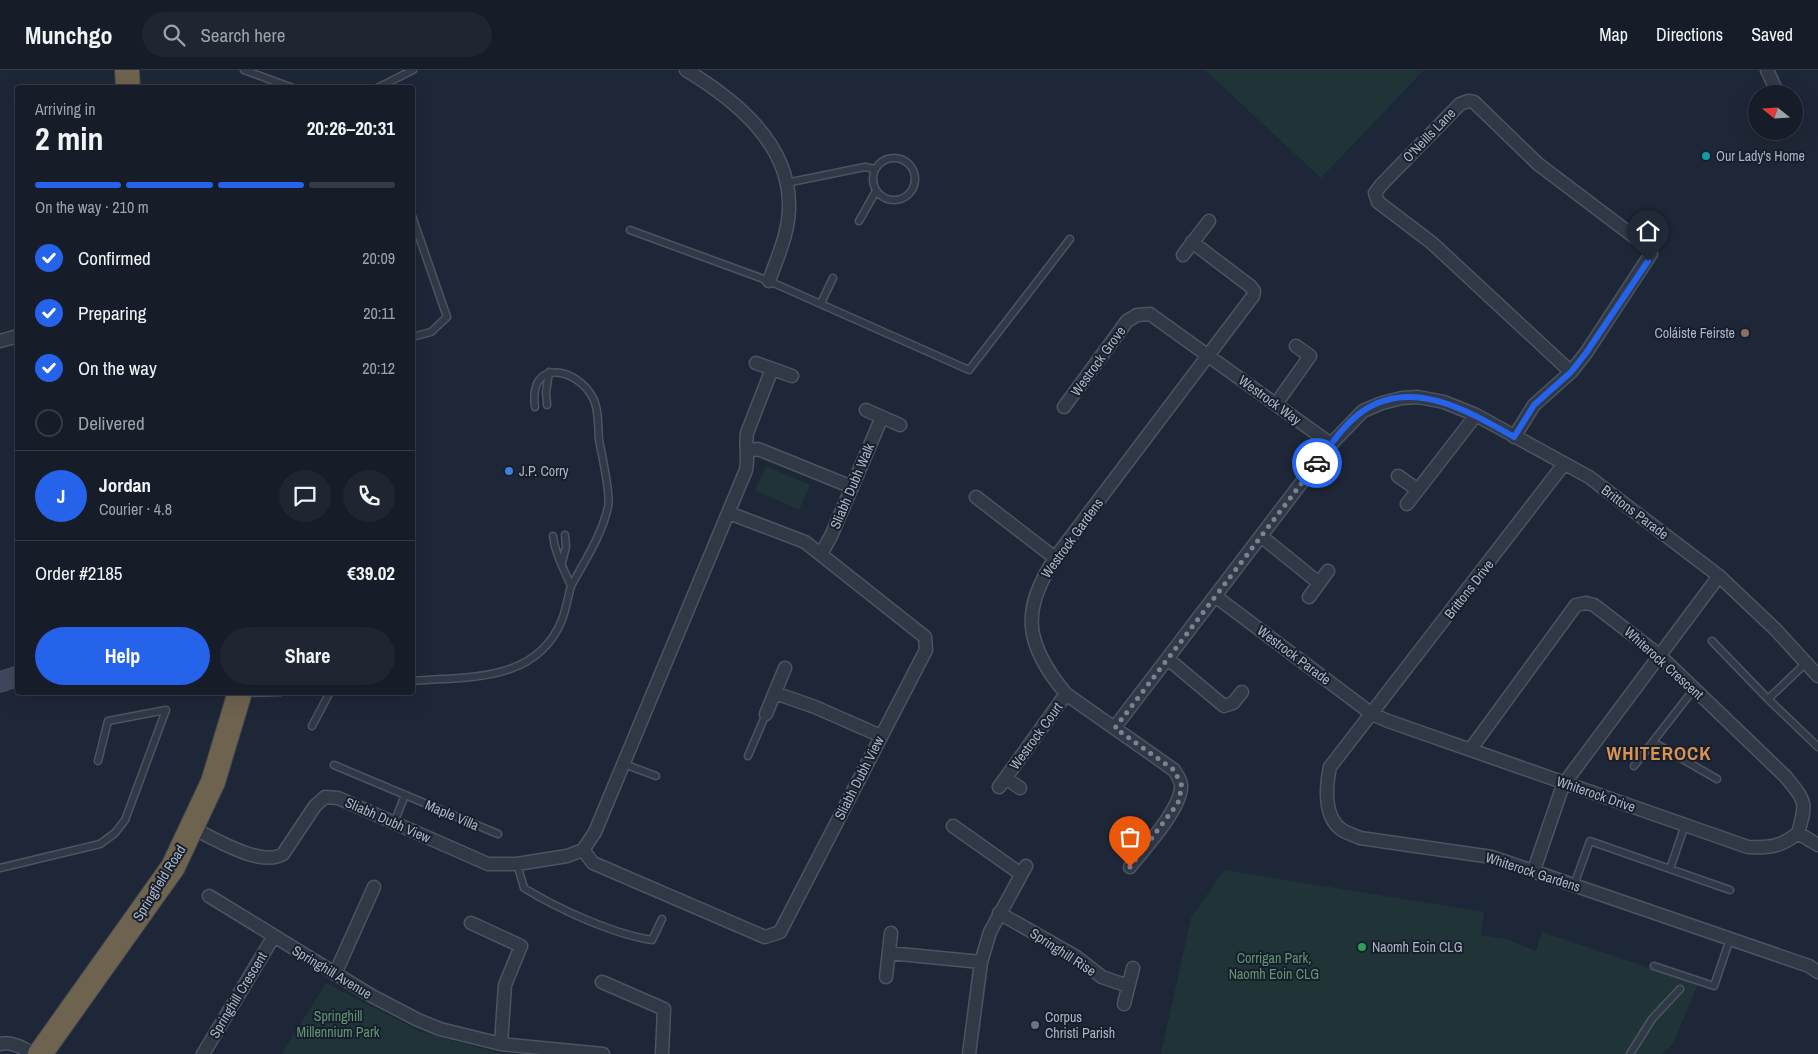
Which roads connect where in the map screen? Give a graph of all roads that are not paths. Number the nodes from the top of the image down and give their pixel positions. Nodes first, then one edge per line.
1 (127, 70) edge
2 (244, 70) edge
3 (413, 70) edge
4 (686, 70) edge
5 (1767, 70) edge
6 (128, 85) edge
7 (285, 85) edge
8 (383, 85) edge
9 (1774, 85) edge
10 (875, 169) junction
11 (786, 183) junction
12 (876, 191) junction
13 (859, 221) dead end
14 (1209, 221) dead end
15 (415, 225) edge
16 (630, 230) dead end
17 (1070, 239) dead end
18 (1192, 242) junction
19 (1182, 255) dead end
20 (833, 278) dead end
21 (769, 281) junction
22 (821, 303) junction
23 (415, 336) edge
24 (15, 337) edge
25 (0, 341) edge
26 (1296, 346) dead end
27 (1209, 355) junction
28 (756, 363) dead end
29 (772, 369) junction
30 (549, 372) junction
31 (1571, 372) junction
32 (792, 376) dead end
33 (1276, 404) junction
34 (547, 405) dead end
35 (535, 407) dead end
36 (1064, 407) dead end
37 (866, 410) dead end
38 (1476, 415) junction
39 (882, 417) junction
40 (900, 424) dead end
41 (1514, 437) junction
42 (1331, 444) junction
43 (748, 451) junction
44 (1564, 464) junction
45 (1398, 476) dead end
46 (852, 487) junction
47 (1418, 490) junction
48 (976, 497) dead end
49 (1407, 504) dead end
50 (729, 513) junction
51 (564, 535) dead end
52 (553, 536) dead end
53 (1262, 537) junction
54 (821, 554) junction
55 (1055, 558) junction
56 (562, 563) junction
57 (1328, 572) dead end
58 (1719, 576) junction
59 (1320, 583) junction
60 (571, 586) junction
61 (1215, 596) junction
62 (1309, 597) dead end
63 (1712, 641) dead end
64 (1659, 655) junction
65 (1168, 659) junction
66 (1806, 663) junction
67 (785, 668) dead end
68 (1818, 676) edge
69 (15, 677) edge
70 (415, 681) edge
71 (0, 682) edge
72 (1694, 689) junction
73 (775, 692) junction
74 (1242, 692) dead end
75 (1066, 694) junction
76 (239, 695) edge
77 (328, 695) edge
78 (1768, 699) junction
79 (766, 714) joint
80 (1372, 714) junction
81 (312, 726) dead end
82 (1115, 728) junction
83 (881, 736) junction
84 (1653, 742) junction
85 (1818, 747) edge
86 (1470, 750) junction
87 (748, 756) dead end
88 (98, 761) dead end
89 (624, 764) junction
90 (334, 765) dead end
91 (1634, 766) dead end
92 (656, 776) dead end
93 (1717, 779) dead end
94 (1565, 783) junction
95 (1020, 788) dead end
96 (405, 795) junction
97 (394, 823) junction
98 (1686, 825) junction
99 (953, 826) dead end
100 (192, 828) junction
101 (1798, 833) junction
102 (498, 834) dead end
103 (1818, 845) edge
104 (583, 850) junction
105 (517, 864) junction
106 (1130, 867) dead end
107 (0, 868) edge
108 (1670, 869) junction
109 (1534, 870) junction
110 (1574, 886) junction
111 (374, 887) dead end
112 (1730, 890) dead end
113 (209, 896) dead end
114 (999, 913) junction
115 (662, 919) dead end
116 (471, 923) dead end
117 (891, 933) dead end
118 (274, 936) junction
119 (1730, 939) junction
120 (889, 953) junction
121 (982, 962) junction
122 (1654, 966) dead end
123 (1133, 968) dead end
124 (1818, 972) edge
125 (335, 974) junction
126 (886, 978) dead end
127 (602, 982) dead end
128 (1128, 986) junction
129 (1680, 989) dead end
130 (1124, 1004) dead end
131 (0, 1044) edge
132 (501, 1044) junction
133 (550, 1052) edge
134 (33, 1054) edge
135 (40, 1054) edge
136 (202, 1054) edge
137 (603, 1054) edge
138 (662, 1054) edge
139 (970, 1054) edge
140 (1630, 1054) edge

1 - 6 highway
2 - 7 lane
3 - 8 lane
4 - 11 street
5 - 9 street
10 - 11 lane
10 - 12 lane
10 - 12 lane
11 - 21 street
12 - 13 lane
14 - 18 street
15 - 23 lane
16 - 21 lane
17 - 22 lane
18 - 19 street
18 - 27 street, Westrock Gardens
20 - 22 lane
21 - 22 lane
24 - 25 street
26 - 33 street
27 - 33 street, Westrock Way
27 - 36 street, Westrock Grove
27 - 55 street, Westrock Gardens
28 - 29 street
29 - 32 street
29 - 43 street
30 - 34 lane
30 - 35 lane
30 - 60 lane
31 - 31 street, O'Neills Lane
31 - 41 street, O'Neills Lane
33 - 42 street, Westrock Way
37 - 39 street
38 - 41 street, Brittons Parade
38 - 42 street, Brittons Parade
38 - 47 street
39 - 40 street
39 - 46 street, Sliabh Dubh Walk
41 - 44 street, Brittons Parade
42 - 53 street, Brittons Parade
43 - 46 street
43 - 50 street
44 - 58 street, Brittons Parade
44 - 80 street, Brittons Drive
45 - 47 street
46 - 54 street, Sliabh Dubh Walk
47 - 49 street
48 - 55 street
50 - 54 street, Sliabh Dubh View
50 - 89 street
51 - 56 lane
52 - 56 lane
53 - 59 street
53 - 61 street, Brittons Parade
54 - 83 street, Sliabh Dubh View
55 - 75 street, Westrock Gardens
56 - 60 lane
57 - 59 street
58 - 64 street
58 - 66 street, Brittons Parade
59 - 62 street
60 - 70 lane
61 - 65 street, Brittons Parade
61 - 80 street, Westrock Parade
63 - 78 lane
64 - 72 street, Whiterock Crescent
64 - 86 street, Whiterock Crescent
64 - 94 street
65 - 74 street
65 - 82 street, Brittons Parade
66 - 68 street, Brittons Parade
66 - 78 lane
67 - 73 street
69 - 71 street
72 - 84 lane
72 - 101 street, Whiterock Crescent
73 - 79 street
73 - 83 street
75 - 82 street, Westrock Gardens
75 - 95 street, Westrock Court
76 - 100 highway, Springfield Road
77 - 81 lane
78 - 85 lane
79 - 87 lane
80 - 86 street, Whiterock Drive
80 - 109 street, Whiterock Gardens
82 - 106 street, Westrock Gardens
83 - 104 street, Sliabh Dubh View
84 - 91 lane
84 - 93 lane
86 - 94 street, Whiterock Drive
88 - 107 lane
89 - 92 lane
89 - 104 street
90 - 96 lane, Maple Villa
94 - 98 street, Whiterock Drive
94 - 109 street
96 - 97 lane
96 - 102 lane, Maple Villa
97 - 100 street, Sliabh Dubh View
97 - 105 street, Sliabh Dubh View
98 - 101 street, Whiterock Drive
98 - 108 lane
99 - 114 street
100 - 135 highway, Springfield Road
101 - 103 street
104 - 105 street, Sliabh Dubh View
105 - 115 lane
108 - 110 lane
108 - 112 lane
109 - 110 street, Whiterock Gardens
110 - 119 street, Whiterock Gardens
111 - 125 street
113 - 118 street, Springhill Avenue
114 - 121 street
114 - 128 street, Springhill Rise
116 - 132 street
117 - 120 street
118 - 125 street, Springhill Avenue
118 - 136 street, Springhill Crescent
119 - 122 lane
119 - 124 street, Whiterock Gardens
120 - 121 street
120 - 126 street
121 - 139 street
123 - 128 street
125 - 132 street, Springhill Avenue
127 - 138 street
128 - 130 street
129 - 140 lane
131 - 134 street
132 - 133 street, Springhill Avenue
133 - 137 street, Springhill Avenue

